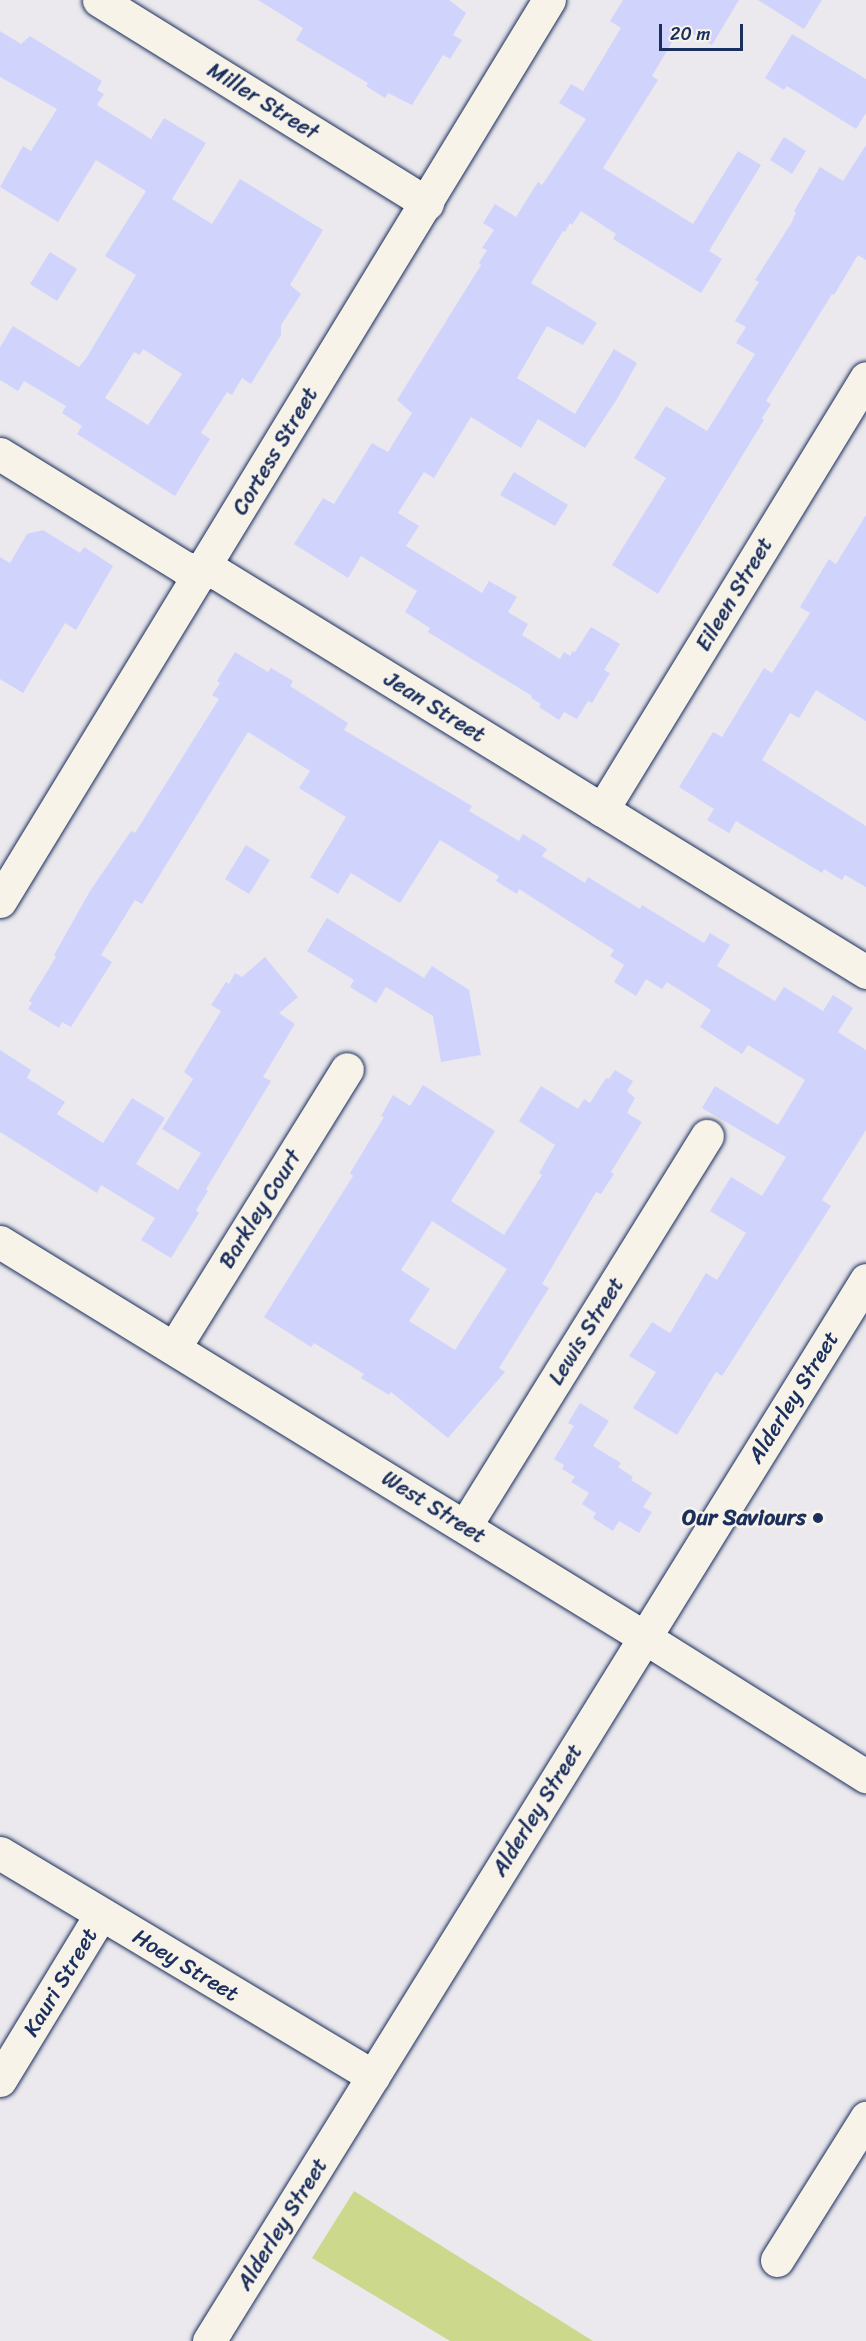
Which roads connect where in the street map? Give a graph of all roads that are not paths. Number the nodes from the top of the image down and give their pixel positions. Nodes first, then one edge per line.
1 (99, 0) edge
2 (549, 0) edge
3 (427, 202) junction
4 (866, 378) edge
5 (0, 454) edge
6 (202, 570) junction
7 (602, 810) junction
8 (0, 901) edge
9 (866, 972) edge
10 (347, 1070) dead end
11 (707, 1136) dead end
12 (0, 1242) edge
13 (866, 1280) edge
14 (174, 1348) junction
15 (465, 1526) junction
16 (644, 1637) junction
17 (866, 1776) edge
18 (0, 1853) edge
19 (101, 1914) junction
20 (373, 2076) junction
21 (0, 2079) edge
22 (866, 2118) edge
23 (777, 2260) dead end
24 (209, 2341) edge

1 - 3 street, Miller Street
2 - 3 street, Cortess Street
3 - 6 street, Cortess Street
4 - 7 street, Eileen Street
5 - 6 street, Jean Street
6 - 7 street, Jean Street
6 - 8 street, Cortess Street
7 - 9 street, Jean Street
10 - 14 street, Barkley Court
11 - 15 street, Lewis Street
12 - 14 street, West Street
13 - 16 street, Alderley Street
14 - 15 street, West Street
15 - 16 street, West Street
16 - 17 street, West Street
16 - 20 street, Alderley Street
18 - 19 street, Hoey Street
19 - 20 street, Hoey Street
19 - 21 street, Kauri Street
20 - 24 street, Alderley Street
22 - 23 street

